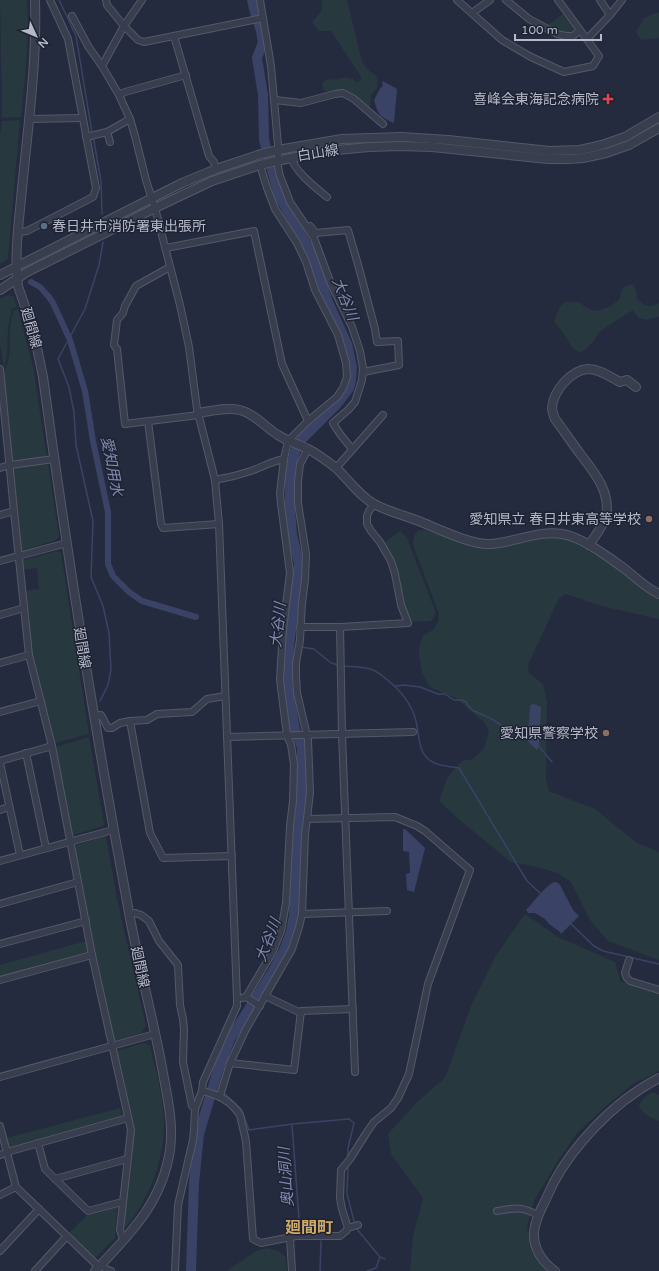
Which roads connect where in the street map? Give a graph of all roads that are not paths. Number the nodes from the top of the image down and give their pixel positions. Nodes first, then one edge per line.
1 (35, 0) edge
2 (50, 0) edge
3 (106, 0) edge
4 (142, 0) edge
5 (260, 0) edge
6 (457, 0) edge
7 (490, 0) edge
8 (506, 0) edge
9 (558, 0) edge
10 (600, 0) edge
11 (622, 0) edge
12 (472, 13) junction
13 (610, 15) junction
14 (72, 16) dead end
15 (262, 18) junction
16 (124, 26) junction
17 (580, 30) junction
18 (174, 36) junction
19 (587, 39) junction
20 (102, 66) junction
21 (186, 75) junction
22 (118, 95) junction
23 (275, 100) junction
24 (659, 117) edge
25 (82, 118) junction
26 (29, 119) junction
27 (130, 119) junction
28 (382, 124) dead end
29 (659, 128) edge
30 (107, 132) junction
31 (90, 136) junction
32 (110, 142) dead end
33 (277, 150) junction
34 (291, 157) junction
35 (277, 160) junction
36 (262, 164) junction
37 (216, 168) junction
38 (327, 196) dead end
39 (151, 198) junction
40 (154, 208) junction
41 (297, 213) junction
42 (18, 232) junction
43 (166, 248) junction
44 (17, 266) junction
45 (170, 266) junction
46 (0, 275) edge
47 (17, 278) junction
48 (0, 290) edge
49 (0, 369) edge
50 (363, 372) junction
51 (0, 376) edge
52 (636, 387) dead end
53 (198, 414) junction
54 (383, 415) dead end
55 (2, 420) edge
56 (148, 421) junction
57 (308, 421) junction
58 (288, 441) junction
59 (306, 448) junction
60 (352, 450) junction
61 (54, 459) junction
62 (284, 459) junction
63 (10, 465) junction
64 (0, 468) edge
65 (336, 468) junction
66 (214, 480) junction
67 (374, 504) junction
68 (14, 511) junction
69 (0, 515) edge
70 (219, 524) junction
71 (67, 543) junction
72 (589, 545) junction
73 (18, 556) junction
74 (0, 561) edge
75 (659, 594) edge
76 (24, 608) junction
77 (0, 615) edge
78 (300, 627) junction
79 (340, 627) junction
80 (29, 655) junction
81 (0, 663) edge
82 (225, 696) junction
83 (41, 701) junction
84 (0, 712) edge
85 (94, 716) junction
86 (130, 721) junction
87 (413, 732) dead end
88 (342, 734) junction
89 (288, 735) junction
90 (307, 735) junction
91 (227, 737) junction
92 (52, 746) junction
93 (26, 753) junction
94 (0, 762) edge
95 (9, 807) junction
96 (0, 810) edge
97 (308, 819) junction
98 (346, 819) junction
99 (113, 830) junction
100 (70, 841) junction
101 (46, 848) junction
102 (20, 855) junction
103 (232, 856) junction
104 (0, 861) edge
105 (78, 882) junction
106 (0, 904) edge
107 (387, 911) dead end
108 (349, 912) junction
109 (129, 914) junction
110 (302, 914) junction
111 (86, 921) junction
112 (0, 944) edge
113 (92, 955) junction
114 (629, 960) dead end
115 (0, 980) edge
116 (659, 990) edge
117 (265, 996) junction
118 (246, 997) junction
119 (237, 999) junction
120 (260, 1006) junction
121 (353, 1009) junction
122 (301, 1013) junction
123 (155, 1034) junction
124 (112, 1047) junction
125 (230, 1063) junction
126 (355, 1072) dead end
127 (0, 1077) edge
128 (659, 1078) edge
129 (204, 1091) junction
130 (220, 1096) junction
131 (195, 1109) junction
132 (128, 1118) junction
133 (0, 1126) edge
134 (38, 1143) junction
135 (7, 1152) junction
136 (0, 1156) edge
137 (127, 1159) junction
138 (55, 1179) junction
139 (16, 1186) junction
140 (0, 1195) edge
141 (122, 1202) junction
142 (39, 1209) junction
143 (497, 1211) dead end
144 (538, 1215) junction
145 (67, 1236) junction
146 (290, 1238) junction
147 (125, 1239) junction
148 (0, 1251) edge
149 (98, 1268) edge
150 (35, 1271) edge
151 (111, 1271) edge
152 (176, 1271) edge
153 (292, 1271) edge
154 (555, 1271) edge

1 - 26 street, 廻間線
2 - 25 street
3 - 16 street
4 - 16 street
5 - 15 street
6 - 12 street
7 - 12 street
8 - 17 street
9 - 17 street
10 - 13 street
11 - 13 street
12 - 19 street
13 - 19 street
14 - 20 street
15 - 18 street
15 - 23 street
16 - 18 street
16 - 20 street
17 - 19 street
18 - 21 street
20 - 22 street
21 - 22 street
21 - 37 street
22 - 27 street
23 - 28 street
23 - 33 street
24 - 33 street, 白山線
25 - 26 street
25 - 31 street
26 - 42 street, 廻間線
27 - 30 street
27 - 39 street
29 - 34 street, 白山線
30 - 31 street
30 - 32 street
31 - 42 street
33 - 35 street
33 - 37 street, 白山線
34 - 35 street, 白山線
34 - 38 street
35 - 36 street, 白山線
35 - 41 street
36 - 40 street, 白山線
36 - 57 street
37 - 39 street, 白山線
39 - 40 street
39 - 44 street, 白山線
40 - 43 street
40 - 47 street, 白山線
41 - 50 street
41 - 50 street
42 - 44 street, 廻間線
43 - 45 street
43 - 57 street
44 - 46 street, 白山線
44 - 47 street, 廻間線
45 - 53 street
45 - 56 street
47 - 48 street, 白山線
47 - 61 street, 廻間線
49 - 51 street
50 - 60 street
51 - 55 street
52 - 72 street
53 - 56 street
53 - 58 street
53 - 66 street
54 - 60 street
55 - 63 street
56 - 70 street
57 - 58 street
58 - 59 street
58 - 62 street
59 - 65 street
59 - 78 street
60 - 65 street
61 - 63 street
61 - 71 street, 廻間線
62 - 66 street
62 - 89 street
63 - 64 street
63 - 68 street
65 - 67 street
66 - 70 street
67 - 72 street
67 - 79 street
68 - 69 street
68 - 73 street
70 - 82 street
71 - 73 street
71 - 85 street, 廻間線
72 - 75 street
73 - 74 street
73 - 76 street
76 - 77 street
76 - 80 street
78 - 79 street
78 - 90 street
79 - 88 street
80 - 81 street
80 - 83 street
82 - 86 street
82 - 91 street
83 - 84 street
83 - 92 street
85 - 86 street
85 - 99 street, 廻間線
86 - 103 street
87 - 88 street
88 - 90 street
88 - 98 street
89 - 90 street
89 - 91 street
89 - 118 street
90 - 97 street
91 - 103 street
92 - 93 street
92 - 100 street
93 - 94 street
93 - 101 street
94 - 95 street
95 - 96 street
95 - 102 street
97 - 98 street
97 - 110 street
98 - 108 street
98 - 146 street
99 - 100 street
99 - 109 street, 廻間線
100 - 101 street
100 - 105 street
101 - 102 street
102 - 104 street
103 - 119 street
105 - 106 street
105 - 111 street
107 - 108 street
108 - 110 street
108 - 121 street
109 - 123 street, 廻間線
109 - 131 street
110 - 117 street
111 - 112 street
111 - 113 street
113 - 115 street
113 - 124 street
114 - 116 street
117 - 120 street
117 - 122 street
118 - 119 street
118 - 120 street
119 - 129 street
120 - 125 street
121 - 122 street
121 - 126 street
122 - 125 street
123 - 124 street
123 - 147 street, 廻間線
124 - 127 street
124 - 132 street
125 - 130 street
128 - 144 street
129 - 130 street
129 - 131 street
130 - 146 street
131 - 152 street
132 - 134 street
132 - 137 street
133 - 135 street
134 - 135 street
134 - 138 street
135 - 136 street
135 - 139 street
137 - 138 street
137 - 141 street
138 - 141 street
139 - 140 street
139 - 142 street
141 - 147 street
142 - 145 street
142 - 148 street
143 - 144 street
144 - 154 street
145 - 149 street
145 - 150 street
146 - 153 street
147 - 149 street, 廻間線
149 - 151 street

